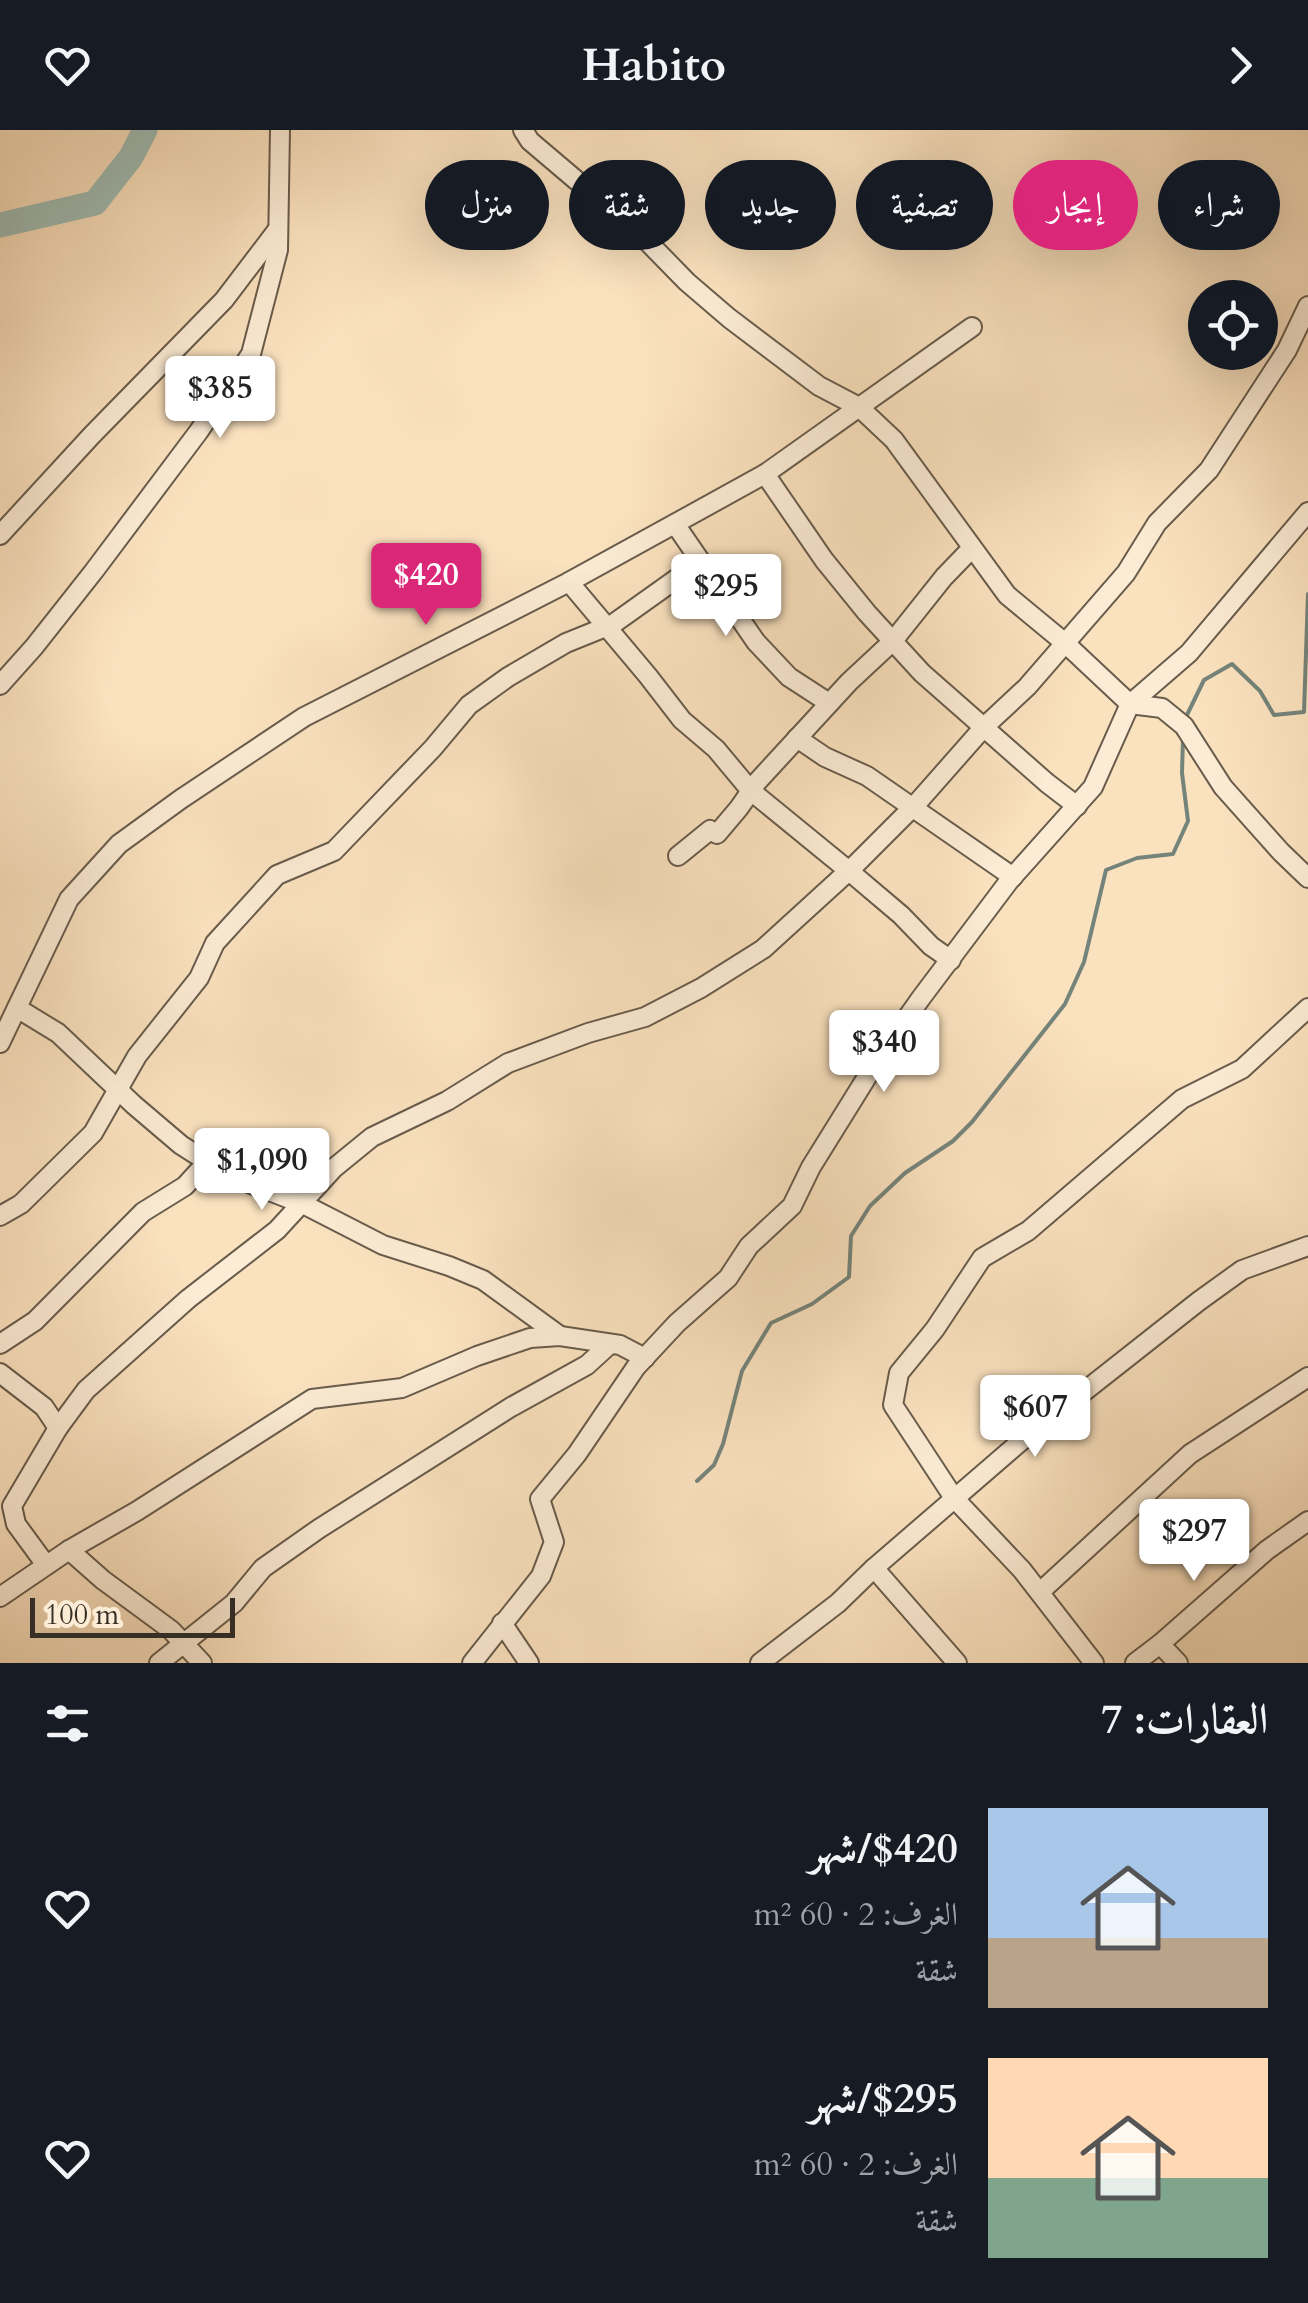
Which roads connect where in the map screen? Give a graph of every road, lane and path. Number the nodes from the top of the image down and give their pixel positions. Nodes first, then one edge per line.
1 (280, 130) edge
2 (523, 130) edge
3 (278, 229) junction
4 (1308, 306) edge
5 (972, 327) dead end
6 (859, 408) junction
7 (765, 474) junction
8 (1308, 512) edge
9 (675, 524) junction
10 (0, 534) edge
11 (972, 548) junction
12 (700, 562) junction
13 (569, 582) junction
14 (607, 626) junction
15 (893, 642) junction
16 (1065, 643) junction
17 (0, 685) edge
18 (830, 703) junction
19 (1130, 704) junction
20 (984, 727) junction
21 (797, 738) junction
22 (750, 791) junction
23 (1076, 806) junction
24 (912, 808) junction
25 (678, 856) dead end
26 (849, 870) junction
27 (1013, 877) junction
28 (1308, 878) edge
29 (950, 960) junction
30 (17, 1008) junction
31 (1308, 1008) edge
32 (0, 1042) edge
33 (117, 1089) junction
34 (208, 1162) junction
35 (303, 1204) junction
36 (0, 1216) edge
37 (1308, 1246) edge
38 (560, 1336) junction
39 (0, 1344) edge
40 (610, 1344) junction
41 (645, 1358) junction
42 (0, 1373) edge
43 (1308, 1377) edge
44 (58, 1428) junction
45 (954, 1498) junction
46 (1308, 1521) edge
47 (68, 1550) junction
48 (46, 1565) junction
49 (874, 1568) junction
50 (1040, 1592) junction
51 (0, 1597) edge
52 (502, 1623) junction
53 (186, 1643) junction
54 (1160, 1644) junction
55 (780, 1657) edge
56 (1085, 1660) edge
57 (159, 1663) edge
58 (202, 1663) edge
59 (472, 1663) edge
60 (529, 1663) edge
61 (760, 1663) edge
62 (957, 1663) edge
63 (1136, 1663) edge
64 (1178, 1663) edge

1 - 3 street
2 - 6 street
3 - 10 street
3 - 17 street
4 - 16 street
5 - 6 street
6 - 7 street
6 - 11 street
7 - 9 street
7 - 15 street
8 - 19 street
9 - 12 street
9 - 13 street
11 - 15 street
11 - 16 street
12 - 14 street
12 - 18 street
13 - 14 street
13 - 30 street
14 - 22 street
14 - 33 street
15 - 18 street
15 - 20 street
16 - 19 street
16 - 20 street
18 - 21 street
19 - 23 street
19 - 28 street
20 - 23 street
20 - 24 street
21 - 22 street
21 - 24 street
22 - 25 street
22 - 26 street
23 - 27 street
24 - 26 street
24 - 27 street
26 - 29 street
26 - 35 street
27 - 29 street
29 - 41 street
30 - 32 street
30 - 33 street
31 - 45 street
33 - 34 street
33 - 36 street
34 - 35 street
34 - 39 street
35 - 38 street
35 - 44 street
37 - 45 street
38 - 40 street
38 - 47 street
40 - 41 street
40 - 53 street
41 - 52 street
42 - 44 street
43 - 50 street
44 - 48 street
45 - 49 street
45 - 50 street
46 - 54 street
47 - 48 street
47 - 53 street
48 - 51 street
49 - 55 street
49 - 62 street
50 - 56 street
52 - 59 street
52 - 60 street
53 - 57 street
53 - 58 street
54 - 63 street
54 - 64 street
55 - 61 street

